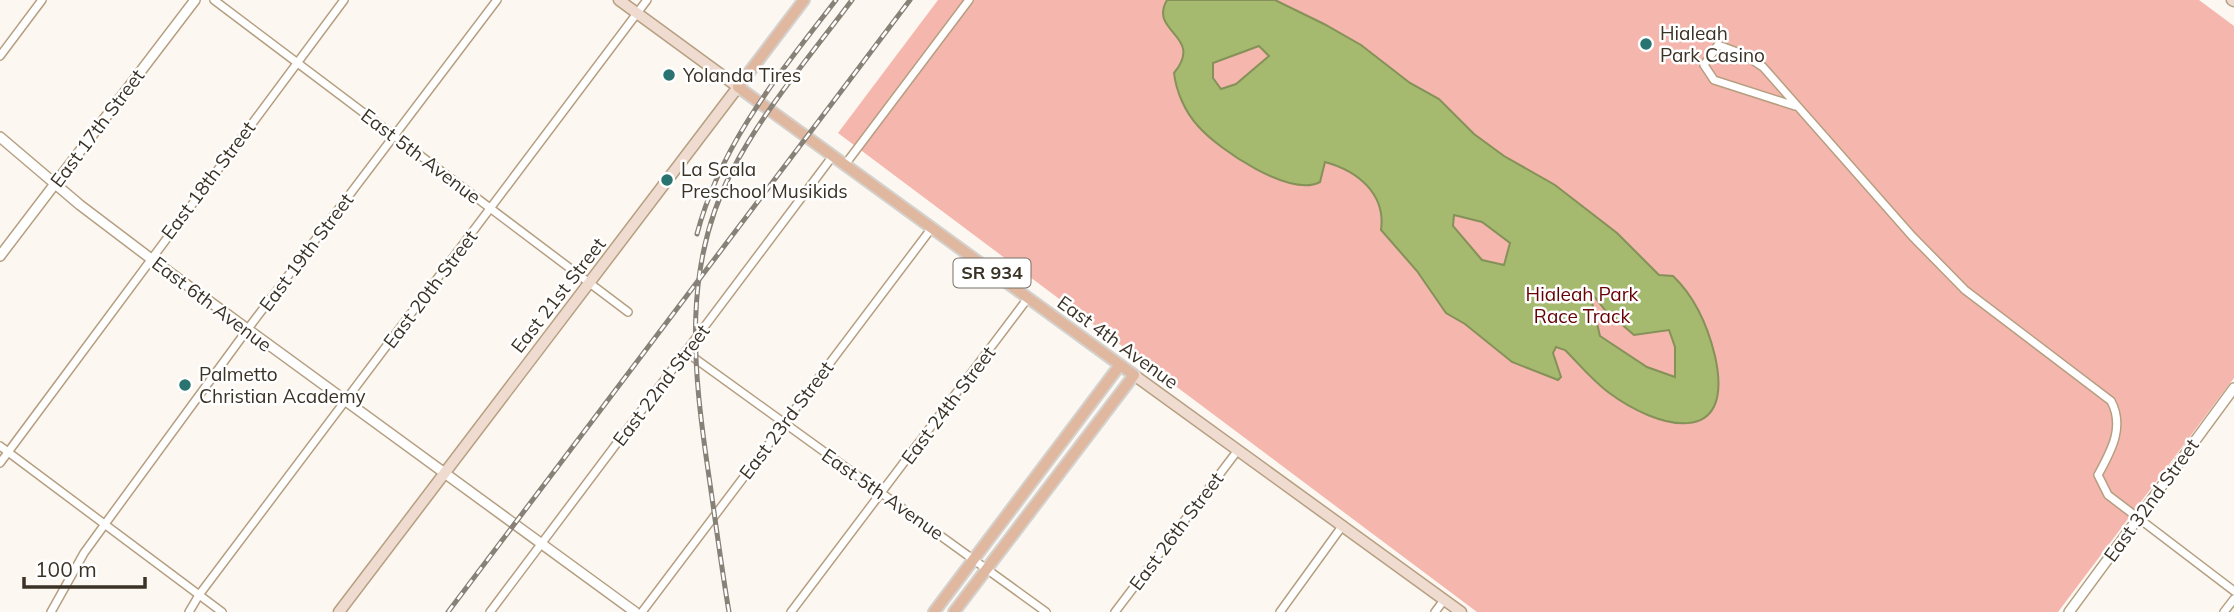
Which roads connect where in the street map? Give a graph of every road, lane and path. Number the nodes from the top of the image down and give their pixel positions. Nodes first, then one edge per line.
1 (42, 0) edge
2 (195, 0) edge
3 (214, 0) edge
4 (344, 0) edge
5 (497, 0) edge
6 (619, 0) edge
7 (647, 0) edge
8 (804, 0) edge
9 (969, 0) edge
10 (636, 13) junction
11 (0, 56) edge
12 (296, 62) junction
13 (738, 87) junction
14 (1795, 106) junction
15 (394, 136) junction
16 (0, 137) edge
17 (832, 157) junction
18 (844, 166) junction
19 (55, 183) junction
20 (492, 209) junction
21 (931, 229) junction
22 (0, 256) edge
23 (150, 258) junction
24 (589, 283) junction
25 (1028, 298) junction
26 (628, 312) dead end
27 (247, 330) junction
28 (686, 352) junction
29 (1120, 365) junction
30 (1134, 375) junction
31 (2234, 388) edge
32 (344, 402) junction
33 (784, 423) junction
34 (4, 449) edge
35 (1238, 450) junction
36 (0, 463) edge
37 (442, 474) junction
38 (882, 492) junction
39 (2138, 519) junction
40 (105, 524) junction
41 (1343, 525) junction
42 (541, 545) junction
43 (974, 559) junction
44 (988, 568) junction
45 (2234, 591) edge
46 (199, 594) junction
47 (2234, 599) edge
48 (1444, 600) junction
49 (51, 612) edge
50 (189, 612) edge
51 (222, 612) edge
52 (339, 612) edge
53 (490, 612) edge
54 (635, 612) edge
55 (642, 612) edge
56 (791, 612) edge
57 (934, 612) edge
58 (954, 612) edge
59 (1046, 612) edge
60 (1115, 612) edge
61 (1280, 612) edge
62 (1436, 612) edge
63 (1461, 612) edge
64 (2069, 612) edge
65 (2224, 612) edge

1 - 11 street
2 - 19 street, East 17th Street
3 - 12 street, East 5th Avenue
4 - 12 street, East 18th Street
5 - 15 street, East 19th Street
6 - 10 main road, East 4th Avenue
7 - 10 street, East 20th Street
8 - 13 main road, East 21st Street
9 - 18 street
10 - 13 main road, East 4th Avenue
10 - 20 street, East 20th Street
12 - 15 street, East 5th Avenue
12 - 23 street, East 18th Street
13 - 17 main road, East 4th Avenue / SR 934
13 - 24 main road, East 21st Street
14 - 14 street
14 - 39 street
15 - 20 street, East 5th Avenue
15 - 27 street, East 19th Street
16 - 19 street, East 6th Avenue
17 - 18 main road, East 4th Avenue / SR 934
17 - 28 street, East 22nd Street
18 - 21 main road, East 4th Avenue / SR 934
19 - 22 street, East 17th Street
19 - 23 street, East 6th Avenue
20 - 24 street, East 5th Avenue
20 - 32 street, East 20th Street
21 - 25 main road, East 4th Avenue / SR 934
21 - 33 street, East 23rd Street
23 - 27 street, East 6th Avenue
23 - 34 street, East 18th Street
24 - 26 street, East 5th Avenue
24 - 37 main road, East 21st Street
25 - 29 main road, East 4th Avenue / SR 934
25 - 38 street, East 24th Street
27 - 32 street, East 6th Avenue
27 - 40 street, East 19th Street
28 - 33 street, East 5th Avenue
28 - 42 street, East 22nd Street
29 - 30 main road, East 4th Avenue / SR 934
29 - 43 main road
30 - 35 main road, East 4th Avenue
30 - 44 main road
31 - 39 street, East 32nd Street
32 - 37 street, East 6th Avenue
32 - 46 street, East 20th Street
33 - 38 street, East 5th Avenue
33 - 55 street, East 23rd Street
34 - 36 street, East 18th Street
34 - 40 street
35 - 41 main road, East 4th Avenue
35 - 60 street, East 26th Street
37 - 42 street, East 6th Avenue
37 - 52 main road, East 21st Street
38 - 43 street, East 5th Avenue
38 - 56 street, East 24th Street
39 - 45 street
39 - 64 street, East 32nd Street
40 - 46 street
40 - 49 street, East 19th Street
41 - 48 main road, East 4th Avenue
41 - 61 street
42 - 53 street, East 22nd Street
42 - 54 street, East 6th Avenue
43 - 44 street, East 5th Avenue
43 - 57 main road
44 - 58 main road
44 - 59 street, East 5th Avenue
46 - 50 street, East 20th Street
46 - 51 street
47 - 65 street
48 - 62 street
48 - 63 main road, East 4th Avenue

